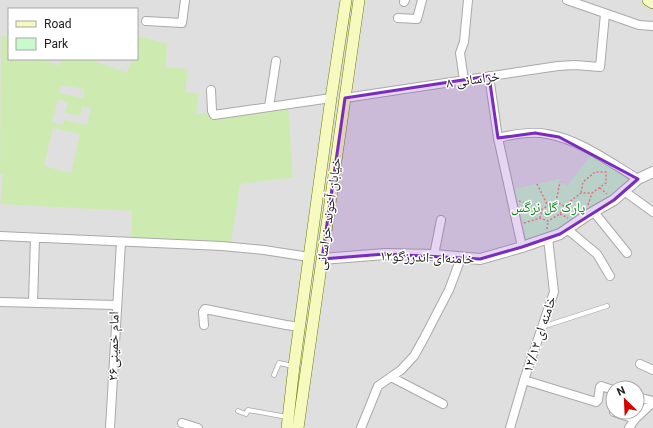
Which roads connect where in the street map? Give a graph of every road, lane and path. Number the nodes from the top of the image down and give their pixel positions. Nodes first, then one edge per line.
1 (185, 0) edge
2 (346, 0) edge
3 (359, 0) edge
4 (422, 0) edge
5 (468, 0) edge
6 (567, 0) edge
7 (648, 0) edge
8 (653, 3) edge
9 (605, 14) junction
10 (398, 18) dead end
11 (146, 21) dead end
12 (653, 26) edge
13 (276, 61) dead end
14 (489, 76) junction
15 (464, 80) junction
16 (211, 90) dead end
17 (331, 98) junction
18 (345, 98) junction
19 (269, 107) junction
20 (498, 138) junction
21 (653, 172) edge
22 (638, 179) junction
23 (560, 182) dead end
24 (536, 184) dead end
25 (624, 191) junction
26 (581, 193) junction
27 (512, 199) junction
28 (556, 202) junction
29 (548, 206) junction
30 (564, 206) junction
31 (542, 209) junction
32 (594, 212) junction
33 (653, 212) edge
34 (540, 218) junction
35 (441, 220) dead end
36 (518, 225) junction
37 (567, 229) junction
38 (0, 236) edge
39 (35, 238) junction
40 (548, 238) junction
41 (121, 242) junction
42 (522, 247) junction
43 (627, 253) dead end
44 (434, 255) junction
45 (309, 257) junction
46 (461, 258) junction
47 (322, 259) junction
48 (610, 276) dead end
49 (0, 302) edge
50 (33, 303) junction
51 (116, 306) junction
52 (608, 306) dead end
53 (204, 325) dead end
54 (300, 327) junction
55 (541, 327) junction
56 (640, 364) dead end
57 (294, 366) junction
58 (653, 370) edge
59 (274, 375) dead end
60 (391, 377) junction
61 (524, 380) junction
62 (605, 387) edge
63 (653, 401) edge
64 (443, 404) dead end
65 (645, 409) edge
66 (238, 411) dead end
67 (182, 423) dead end
68 (287, 423) edge
69 (110, 428) edge
70 (198, 428) edge
71 (298, 428) edge
72 (361, 428) edge
73 (510, 428) edge

1 - 11 street
2 - 17 main road, خیابان آخوند خراسانی
3 - 18 main road, خیابان آخوند خراسانی
4 - 10 street
5 - 15 street
6 - 9 street
7 - 8 main road
9 - 12 street
9 - 14 street, خراسانی ۸
13 - 19 street
14 - 15 street, خراسانی ۸
14 - 20 street
15 - 18 street, خراسانی ۸
16 - 19 street
17 - 19 street
17 - 45 main road, خیابان آخوند خراسانی
18 - 47 main road, خیابان آخوند خراسانی
20 - 22 street
20 - 27 street
21 - 22 street, خامنه‌ای-اندرزگو۱۲
22 - 25 street, خامنه‌ای-اندرزگو۱۲
23 - 28 path
24 - 29 path
25 - 32 street, خامنه‌ای-اندرزگو۱۲
25 - 33 street
26 - 26 path
26 - 30 path
27 - 31 path
27 - 36 street
28 - 29 path
28 - 30 path
29 - 31 path
30 - 34 path
31 - 34 path
32 - 37 street, خامنه‌ای-اندرزگو۱۲
32 - 43 street
34 - 36 path
35 - 44 street
36 - 42 street
37 - 40 street, خامنه‌ای-اندرزگو۱۲
37 - 48 street
38 - 39 street
39 - 41 street
39 - 50 street
40 - 42 street, خامنه‌ای-اندرزگو۱۲
40 - 55 street, خامنه ای ۱۲/۱۲
41 - 45 street
41 - 51 street
42 - 46 street, خامنه‌ای-اندرزگو۱۲
44 - 46 street, خامنه‌ای-اندرزگو۱۲
44 - 47 street, خامنه‌ای-اندرزگو۱۲
45 - 54 main road, خیابان آخوند خراسانی
46 - 60 street
47 - 71 main road, خیابان آخوند خراسانی
49 - 50 street, امام خمینی۲۶
50 - 51 street, امام خمینی۲۶
51 - 69 street, امام خمینی۲۶
52 - 55 lane
53 - 54 street
54 - 57 main road, خیابان آخوند خراسانی
55 - 61 street, خامنه ای ۱۲/۱۲
56 - 58 street
57 - 59 lane
57 - 68 main road, خیابان آخوند خراسانی
60 - 64 street
60 - 72 street
61 - 62 street
61 - 73 street, خامنه ای ۱۲/۱۲
63 - 65 street
66 - 68 lane
67 - 70 street

